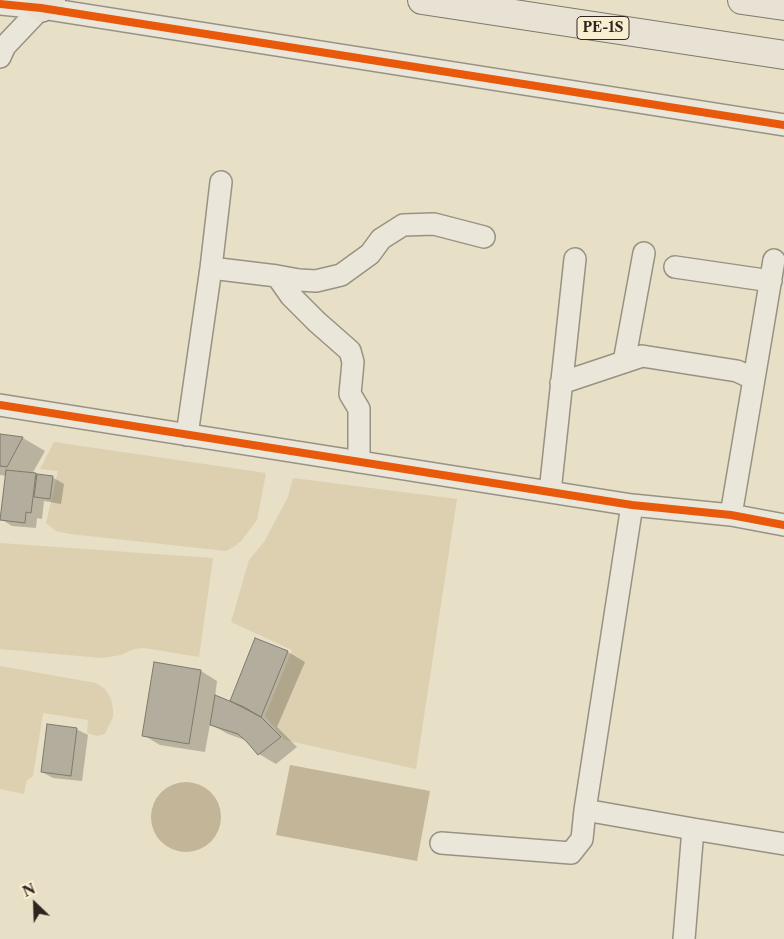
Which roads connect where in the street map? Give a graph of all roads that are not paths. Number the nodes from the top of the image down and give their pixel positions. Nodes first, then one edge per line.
1 (422, 0) edge
2 (742, 0) edge
3 (0, 4) edge
4 (46, 4) edge
5 (784, 6) edge
6 (784, 55) edge
7 (0, 57) edge
8 (784, 125) edge
9 (221, 182) dead end
10 (484, 237) dead end
11 (644, 253) dead end
12 (575, 259) dead end
13 (774, 260) dead end
14 (675, 267) dead end
15 (211, 268) junction
16 (277, 276) junction
17 (771, 281) junction
18 (624, 362) junction
19 (754, 379) junction
20 (561, 383) junction
21 (0, 405) edge
22 (187, 435) junction
23 (359, 462) junction
24 (550, 492) junction
25 (632, 505) junction
26 (731, 515) junction
27 (784, 525) edge
28 (585, 810) junction
29 (693, 830) junction
30 (441, 843) dead end
31 (784, 844) edge
32 (684, 939) edge

1 - 6 highway, PE-1S
2 - 5 highway
3 - 4 street
4 - 7 street
4 - 8 street
9 - 15 street
10 - 16 street
11 - 18 street
12 - 20 street
13 - 17 street
14 - 17 street
15 - 16 street
15 - 22 street
16 - 23 street
17 - 19 street
18 - 19 street
18 - 20 street
19 - 26 street
20 - 24 street
21 - 22 street
22 - 23 street
23 - 24 street
24 - 25 street
25 - 26 street
25 - 28 street
26 - 27 street
28 - 29 street
28 - 30 street
29 - 31 street
29 - 32 street

